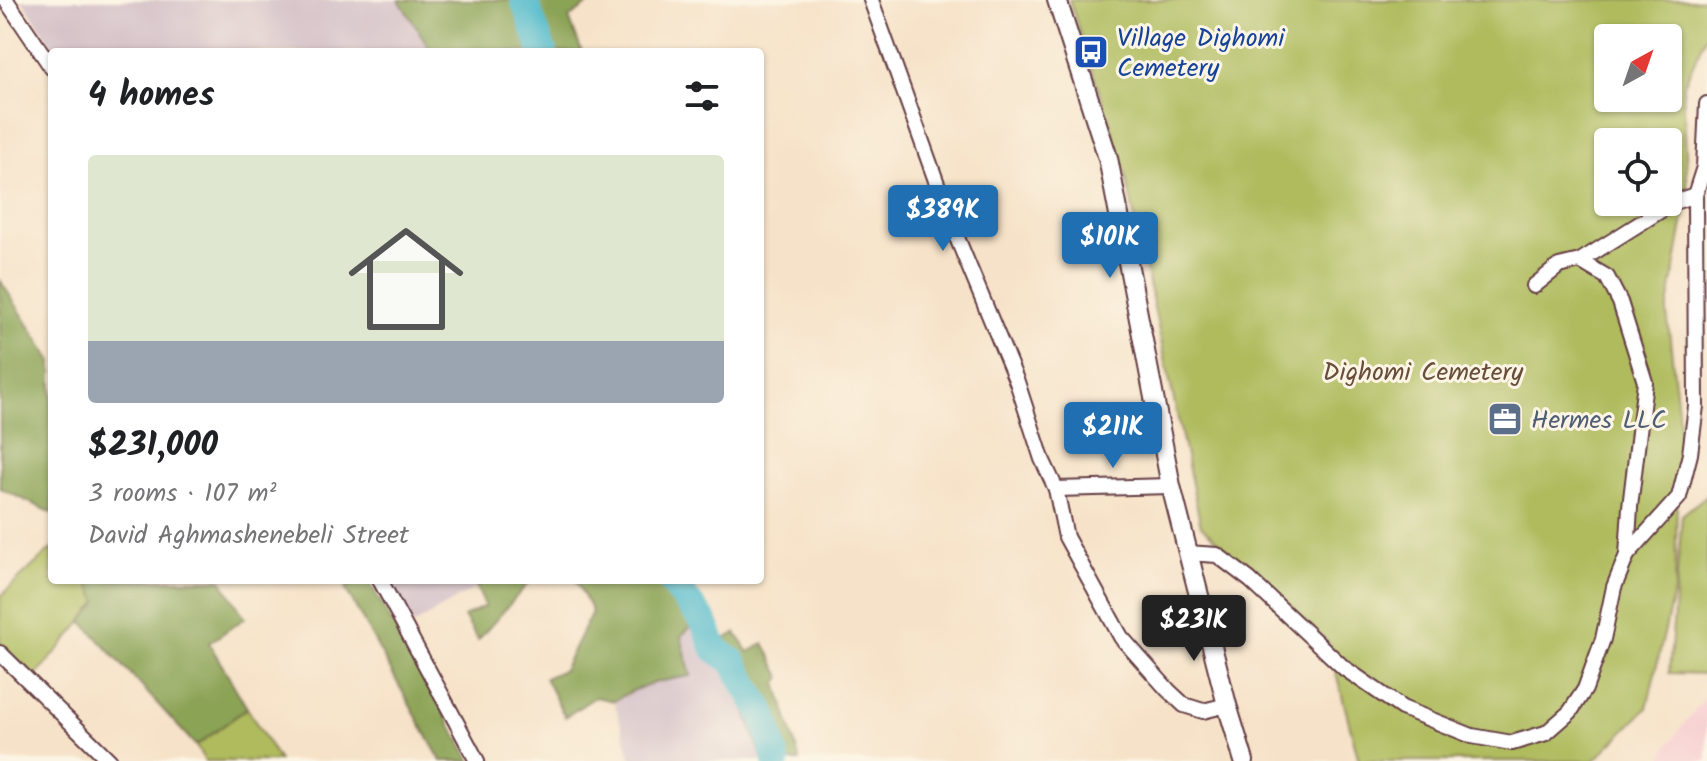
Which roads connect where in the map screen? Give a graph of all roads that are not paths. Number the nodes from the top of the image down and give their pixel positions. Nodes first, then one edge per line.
1 (6, 0) edge
2 (871, 0) edge
3 (1057, 0) edge
4 (48, 62) edge
5 (1707, 104) edge
6 (1695, 195) junction
7 (1580, 261) junction
8 (1534, 286) dead end
9 (1171, 486) junction
10 (1056, 489) junction
11 (1187, 553) junction
12 (1627, 555) junction
13 (382, 584) edge
14 (0, 653) edge
15 (1227, 705) junction
16 (110, 761) edge
17 (477, 761) edge
18 (1244, 761) edge

1 - 4 street
2 - 10 street
3 - 9 street
5 - 6 street
6 - 7 street
6 - 12 street
7 - 8 street
7 - 12 street
9 - 10 street
9 - 11 street
10 - 15 street
11 - 12 street
11 - 15 street
13 - 17 street
14 - 16 street
15 - 18 street

